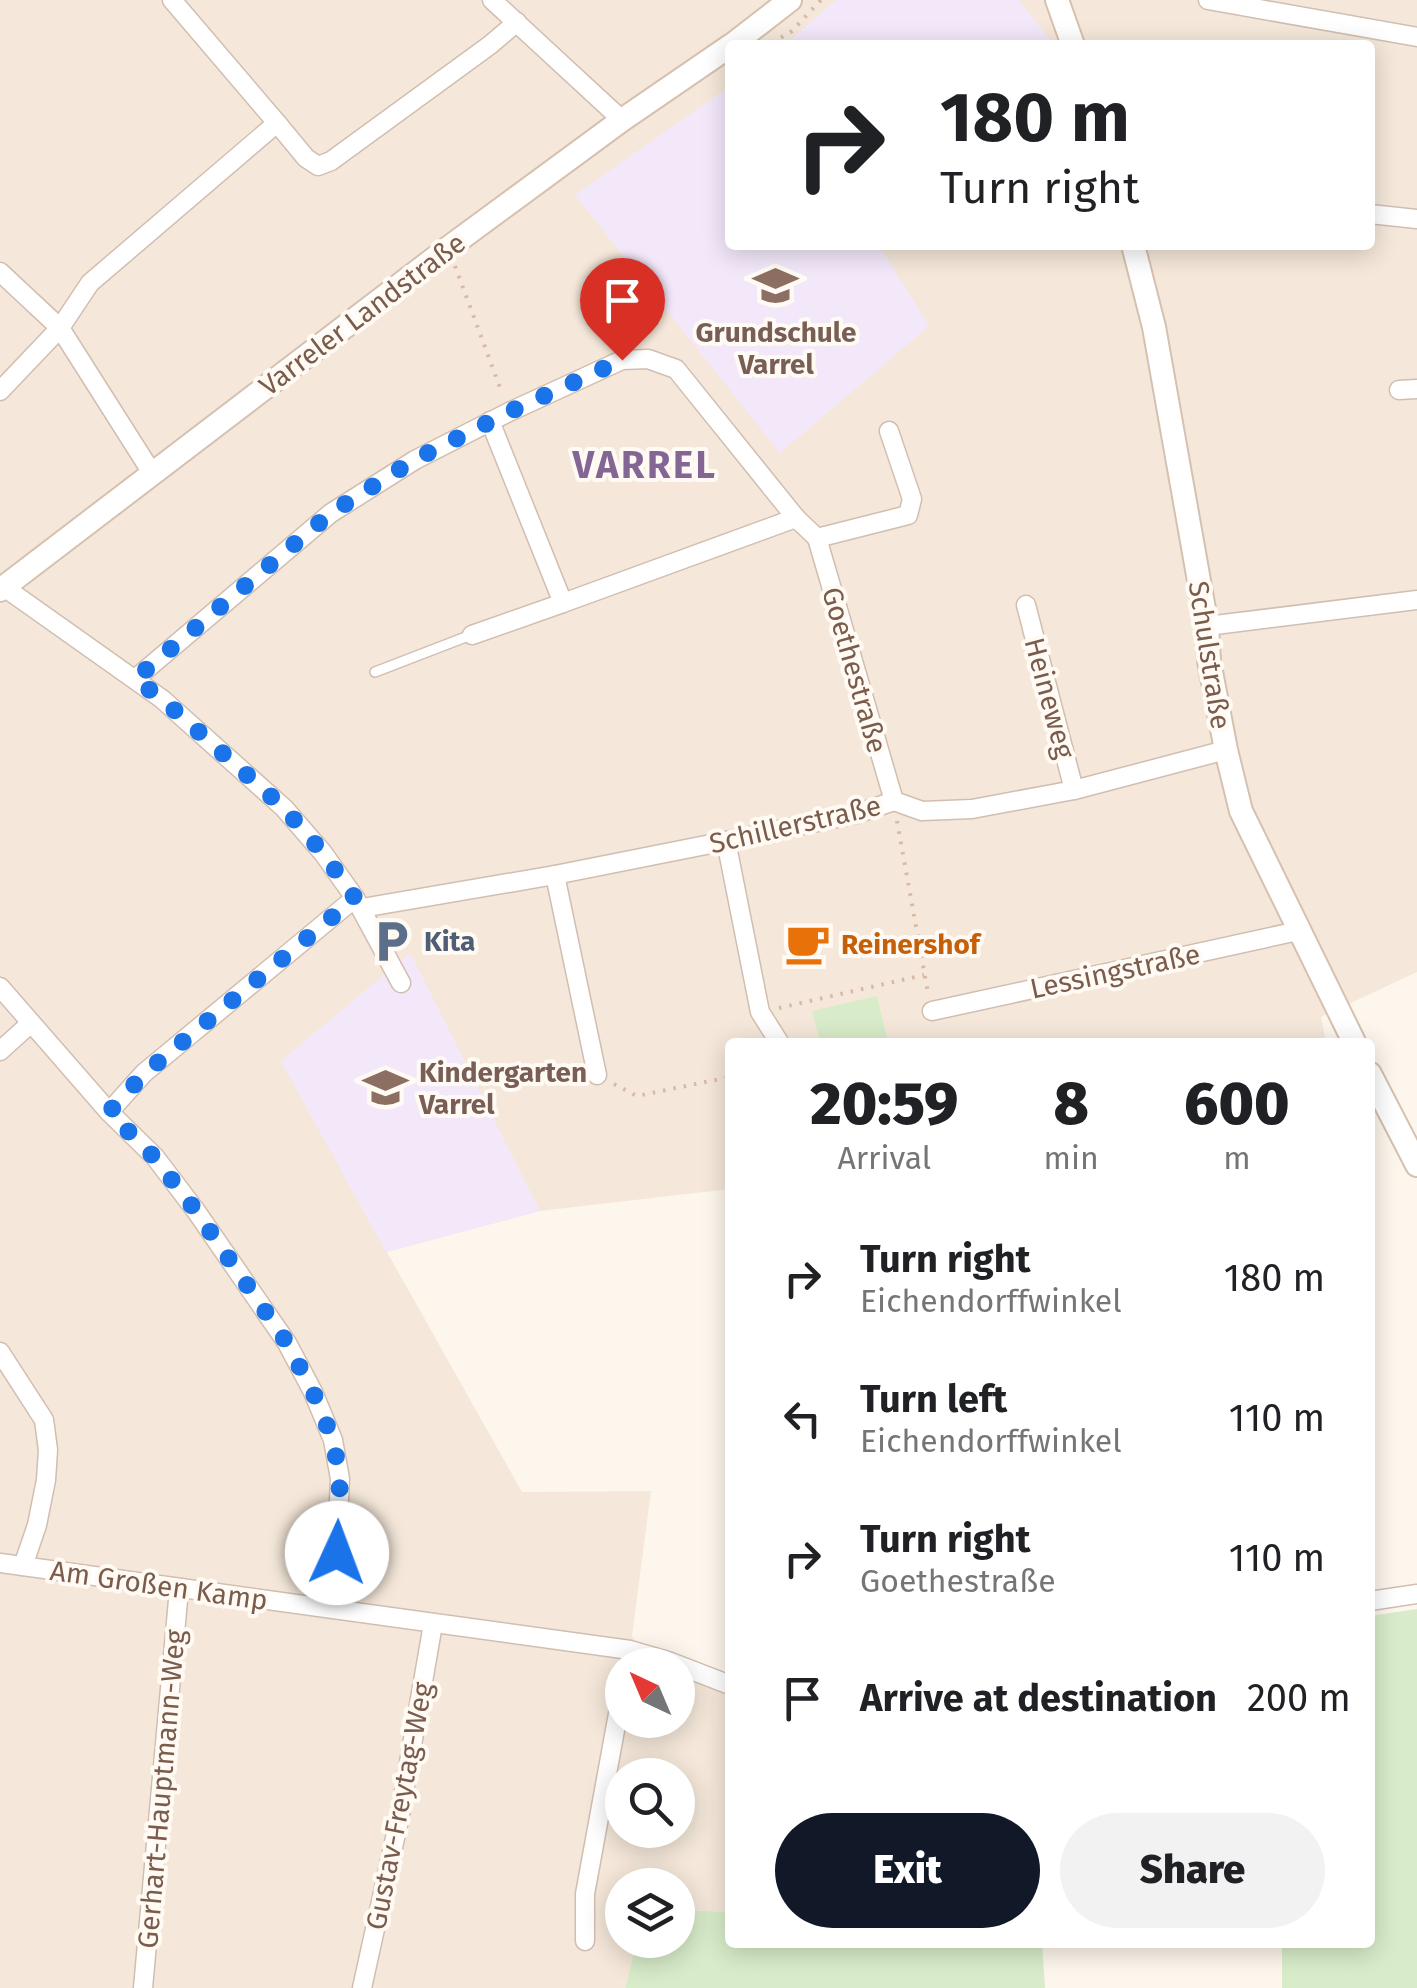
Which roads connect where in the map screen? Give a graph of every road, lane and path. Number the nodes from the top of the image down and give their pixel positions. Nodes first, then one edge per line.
1 (172, 0) edge
2 (790, 0) edge
3 (822, 0) edge
4 (1057, 0) edge
5 (1208, 0) edge
6 (507, 8) edge
7 (1417, 37) edge
8 (739, 40) edge
9 (777, 40) edge
10 (1071, 40) edge
11 (725, 50) edge
12 (622, 120) junction
13 (277, 123) junction
14 (1375, 215) edge
15 (1417, 220) edge
16 (448, 248) junction
17 (1135, 250) edge
18 (0, 272) edge
19 (60, 328) junction
20 (0, 391) edge
21 (509, 412) junction
22 (490, 422) junction
23 (889, 431) dead end
24 (152, 473) junction
25 (796, 518) junction
26 (816, 538) junction
27 (2, 589) edge
28 (1417, 600) edge
29 (563, 603) junction
30 (1026, 605) dead end
31 (1207, 626) junction
32 (472, 634) joint
33 (375, 672) dead end
34 (135, 679) junction
35 (1226, 750) junction
36 (1074, 790) junction
37 (894, 801) junction
38 (726, 841) junction
39 (556, 874) junction
40 (358, 903) junction
41 (1298, 931) junction
42 (924, 974) junction
43 (401, 983) dead end
44 (0, 987) edge
45 (932, 1011) joint
46 (760, 1012) junction
47 (31, 1024) junction
48 (776, 1038) edge
49 (1352, 1038) edge
50 (0, 1051) edge
51 (596, 1076) joint
52 (725, 1078) edge
53 (1375, 1084) edge
54 (109, 1112) junction
55 (1417, 1165) edge
56 (0, 1352) edge
57 (0, 1563) edge
58 (23, 1566) junction
59 (179, 1589) junction
60 (1417, 1594) edge
61 (1375, 1601) edge
62 (334, 1608) junction
63 (434, 1624) junction
64 (605, 1653) edge
65 (695, 1671) edge
66 (725, 1683) edge
67 (614, 1738) edge
68 (586, 1941) dead end
69 (142, 1988) edge
70 (362, 1988) edge

1 - 13 street
2 - 8 street, Varreler Landstraße
3 - 9 path
4 - 10 street
5 - 7 street
6 - 12 street
6 - 13 street
11 - 12 street, Varreler Landstraße
12 - 16 street, Varreler Landstraße
13 - 19 street
14 - 15 street
16 - 21 path
16 - 24 street, Varreler Landstraße
17 - 31 street, Schulstraße
18 - 19 street
19 - 20 street
19 - 24 street
21 - 22 street, Goethestraße
21 - 25 street, Goethestraße
22 - 29 street
22 - 34 street, Goethestraße
23 - 26 street
24 - 27 street, Varreler Landstraße
25 - 26 street, Goethestraße
25 - 29 street
26 - 37 street, Goethestraße
27 - 34 street
28 - 31 street
29 - 32 street
30 - 36 street, Heineweg
31 - 35 street, Schulstraße
32 - 33 lane
34 - 40 street
35 - 36 street, Schillerstraße
35 - 41 street, Schulstraße
36 - 37 street, Schillerstraße
37 - 38 street, Schillerstraße
37 - 42 path
38 - 39 street, Schillerstraße
38 - 46 street
39 - 40 street, Schillerstraße
39 - 51 street
40 - 43 street
40 - 54 street
41 - 45 street, Lessingstraße
41 - 49 street, Schulstraße
42 - 45 path
42 - 46 path
44 - 47 street
46 - 48 street
47 - 50 street
47 - 54 street
51 - 52 path
53 - 55 street
54 - 62 street
56 - 58 street
57 - 58 street, Am Großen Kamp
58 - 59 street, Am Großen Kamp
59 - 62 street, Am Großen Kamp
59 - 69 street, Gerhart-Hauptmann-Weg
60 - 61 street
62 - 63 street, Am Großen Kamp
63 - 64 street, Am Großen Kamp
63 - 70 street, Gustav-Freytag-Weg
65 - 66 street, Am Großen Kamp
67 - 68 street

